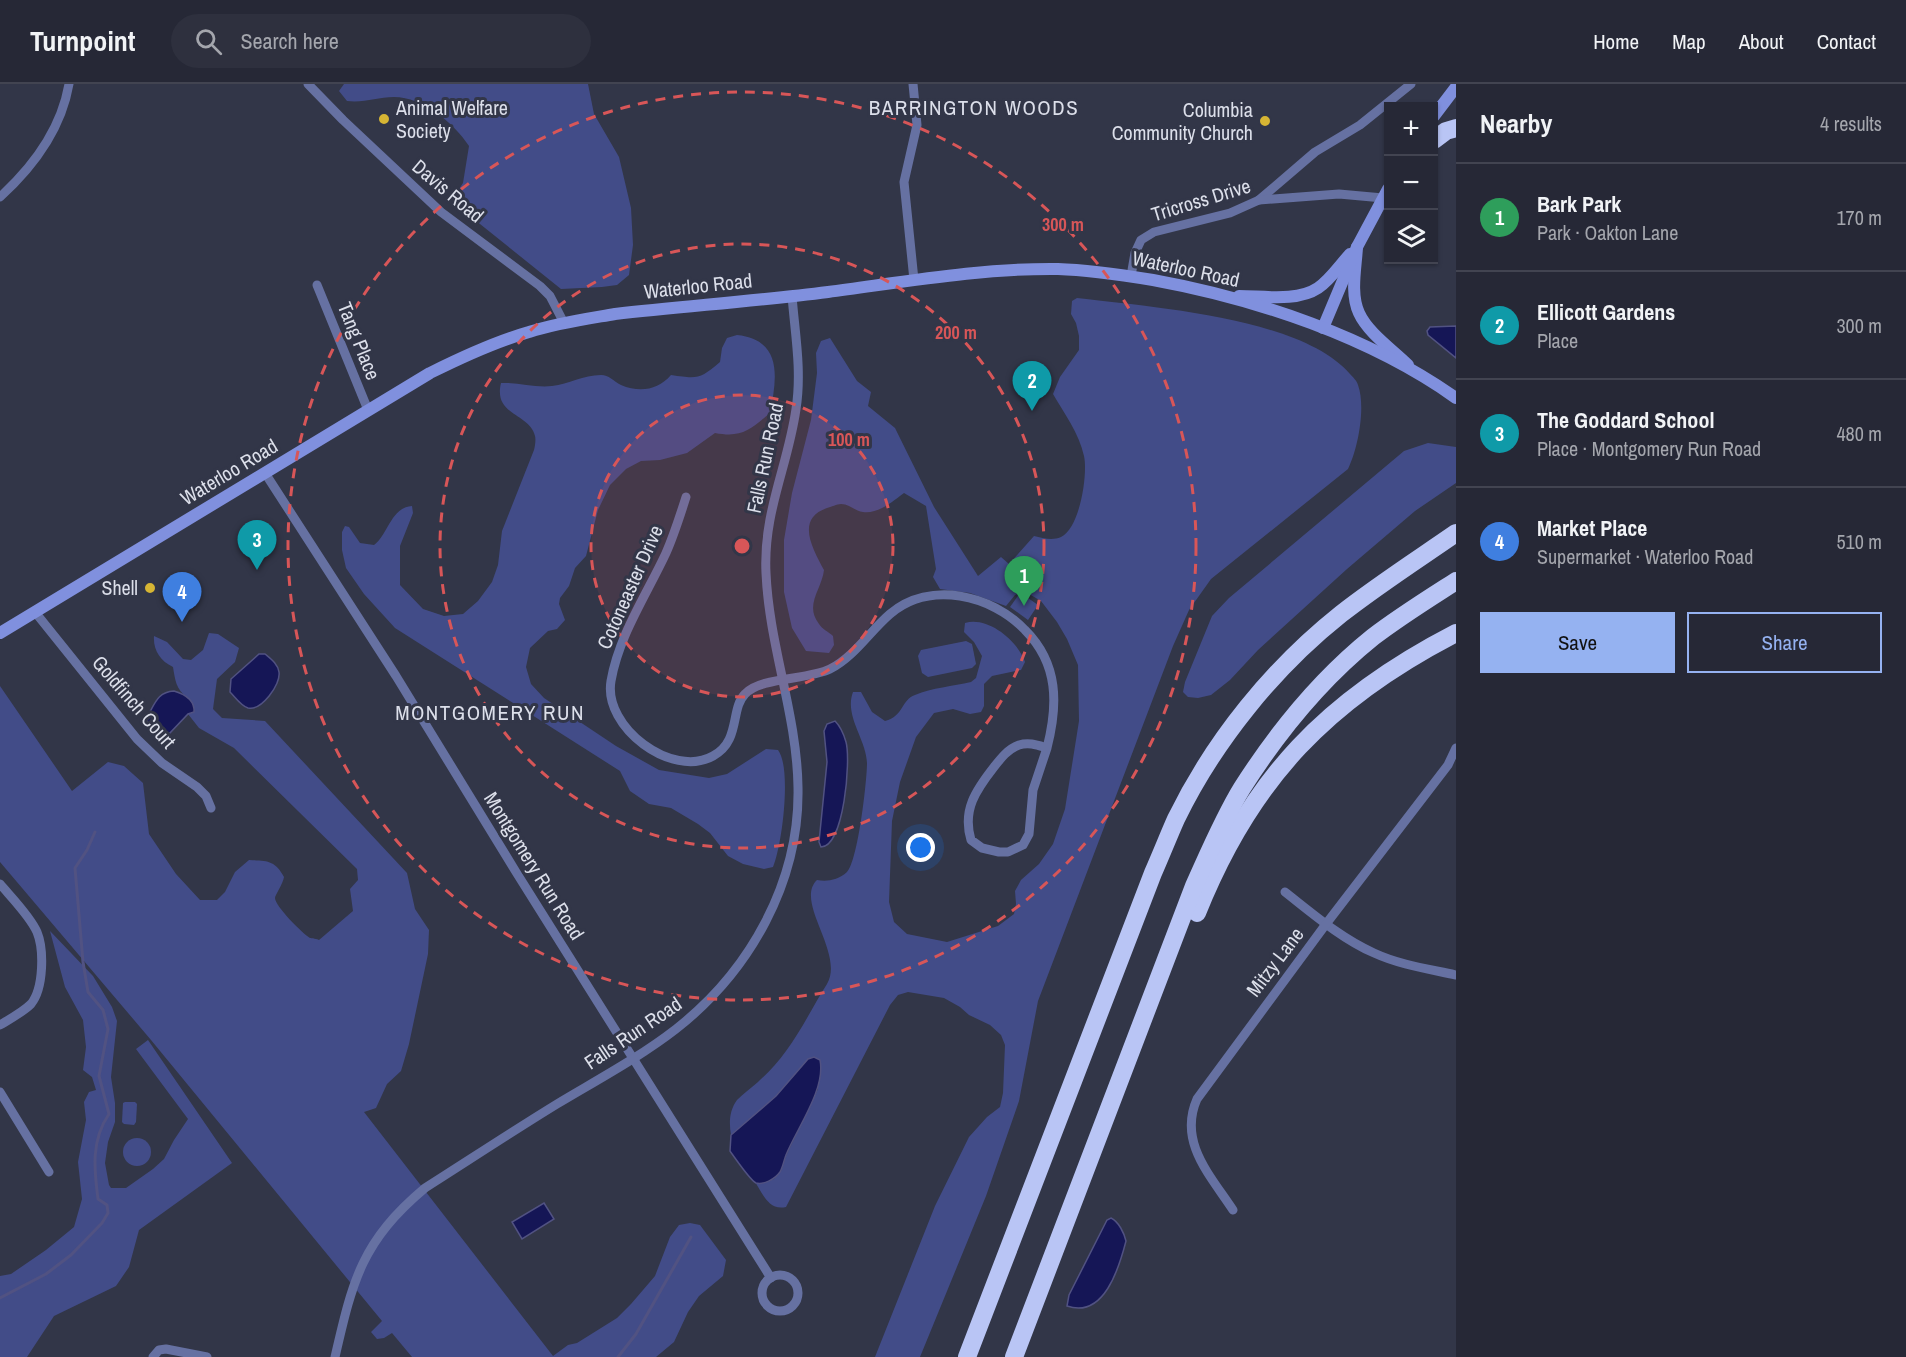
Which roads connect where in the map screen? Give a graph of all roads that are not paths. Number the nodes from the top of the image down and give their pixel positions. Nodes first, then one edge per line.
1 (69, 84) edge
2 (308, 84) edge
3 (913, 84) edge
4 (1411, 84) edge
5 (1456, 87) edge
6 (1438, 111) edge
7 (1456, 128) edge
8 (1438, 137) edge
9 (1384, 193) edge
10 (0, 197) edge
11 (1384, 197) edge
12 (1259, 200) junction
13 (1357, 247) junction
14 (1131, 276) junction
15 (914, 280) junction
16 (317, 285) dead end
17 (792, 296) junction
18 (1223, 296) junction
19 (564, 323) junction
20 (1323, 328) junction
21 (1420, 376) junction
22 (1456, 398) edge
23 (368, 410) junction
24 (265, 473) junction
25 (686, 497) dead end
26 (1456, 533) edge
27 (1456, 581) edge
28 (35, 612) junction
29 (0, 633) edge
30 (1456, 633) edge
31 (783, 681) junction
32 (1047, 748) junction
33 (1456, 748) edge
34 (212, 808) dead end
35 (0, 884) edge
36 (1285, 892) dead end
37 (1326, 924) junction
38 (1456, 975) edge
39 (0, 1025) edge
40 (633, 1057) junction
41 (0, 1092) edge
42 (1101, 1128) junction
43 (49, 1172) dead end
44 (1233, 1210) dead end
45 (771, 1278) dead end
46 (153, 1357) edge
47 (207, 1357) edge
48 (335, 1357) edge
49 (967, 1357) edge
50 (1014, 1357) edge

1 - 10 street
2 - 19 street, Davis Road
3 - 15 street
4 - 12 street
5 - 6 main road
7 - 8 highway
9 - 12 street, Tricross Drive
11 - 13 main road
12 - 14 street, Tricross Drive
13 - 18 main road
13 - 20 main road
13 - 21 main road
14 - 15 main road, Waterloo Road
14 - 18 main road, Waterloo Road
15 - 17 main road, Waterloo Road
16 - 23 street, Tang Place
17 - 19 main road, Waterloo Road
17 - 31 street, Falls Run Road
18 - 20 main road, Waterloo Road
19 - 23 main road, Waterloo Road
20 - 21 main road, Waterloo Road
21 - 22 main road, Waterloo Road
23 - 24 main road, Waterloo Road
24 - 28 main road, Waterloo Road
24 - 40 street, Montgomery Run Road
25 - 31 street, Cotoneaster Drive
26 - 49 highway
27 - 42 highway
28 - 29 main road, Waterloo Road
28 - 34 street, Goldfinch Court
30 - 42 highway
31 - 32 street
31 - 40 street, Falls Run Road
32 - 32 street
33 - 37 street, Mitzy Lane
35 - 39 street
36 - 37 street
37 - 38 street
37 - 44 street, Mitzy Lane
40 - 45 street, Montgomery Run Road
40 - 48 street, Falls Run Road
41 - 43 street
42 - 50 highway
46 - 47 street

